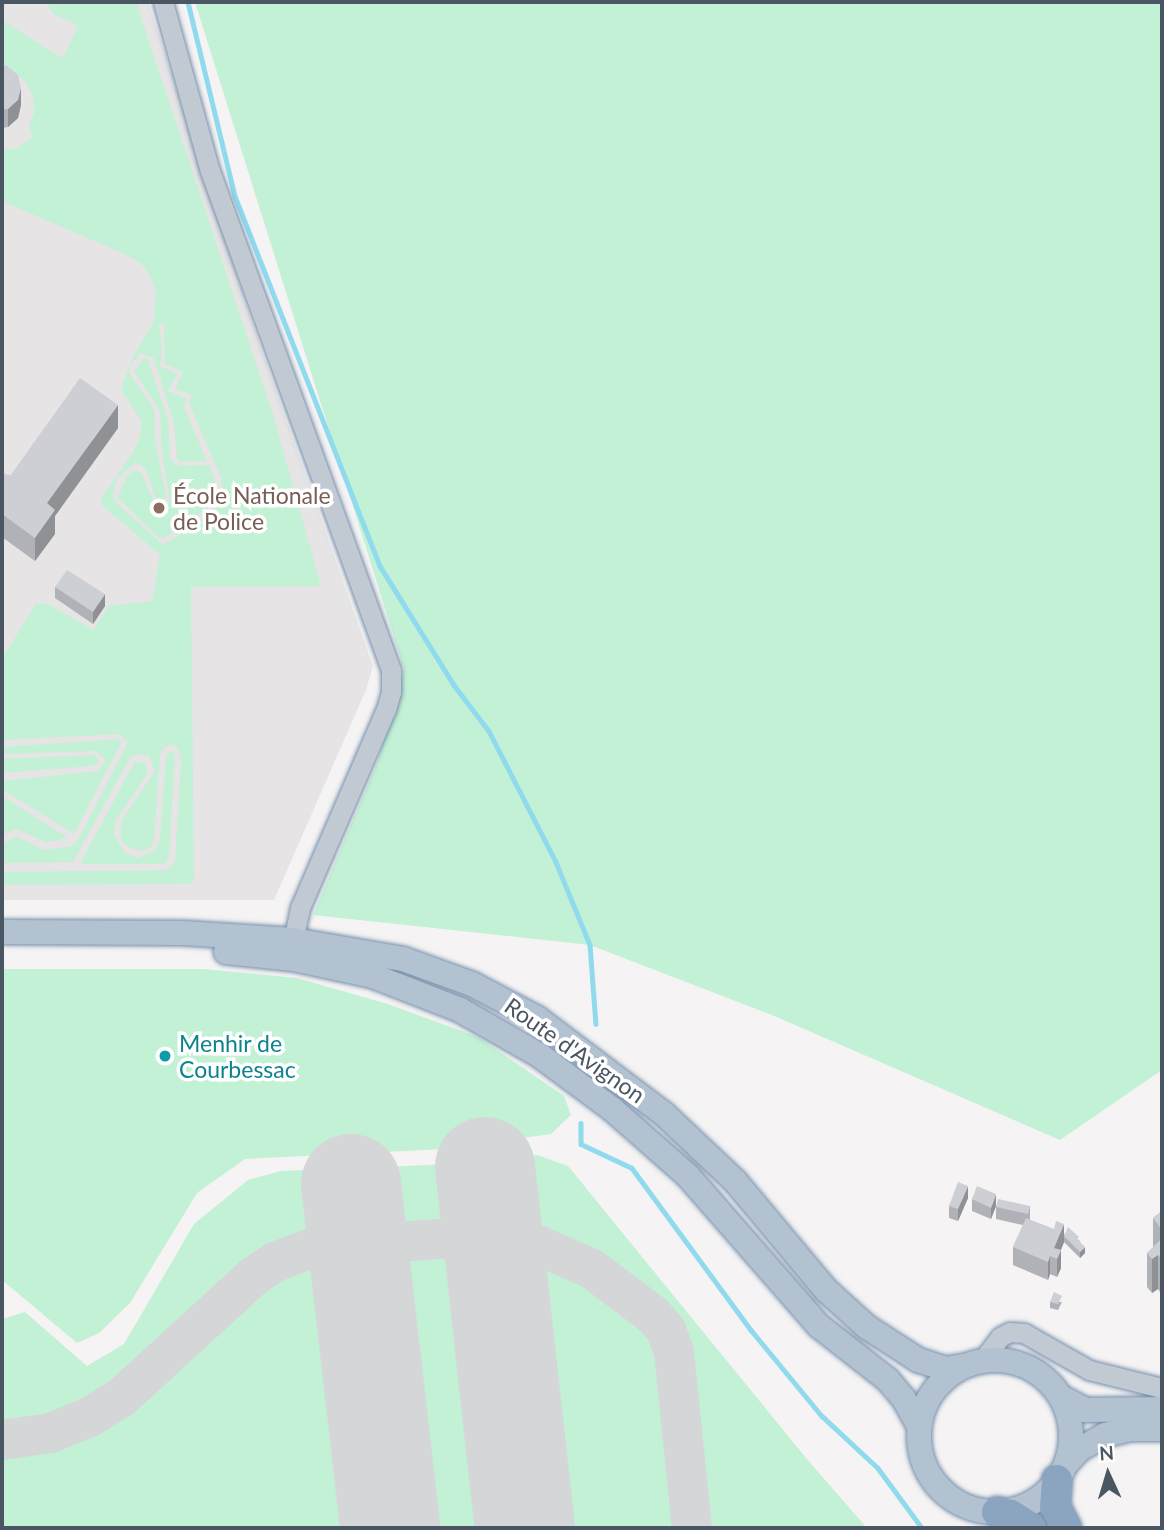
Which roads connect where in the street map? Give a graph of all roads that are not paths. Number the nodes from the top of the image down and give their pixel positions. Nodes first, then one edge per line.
1 (163, 2) edge
2 (2, 932) edge
3 (293, 940) junction
4 (2, 948) edge
5 (974, 1363) junction
6 (1162, 1388) edge
7 (1061, 1397) junction
8 (1162, 1409) edge
9 (919, 1426) junction
10 (1162, 1429) edge
11 (1061, 1472) junction
12 (997, 1512) junction
13 (1031, 1528) edge
14 (1066, 1528) edge

1 - 3 street
2 - 3 main road, Route d'Avignon
3 - 5 main road, Route d'Avignon
4 - 9 main road, Route d'Avignon
5 - 6 street
5 - 7 main road
5 - 9 main road
7 - 8 main road
7 - 11 main road
9 - 12 main road
10 - 11 main road
11 - 12 main road
11 - 14 highway
12 - 13 highway

